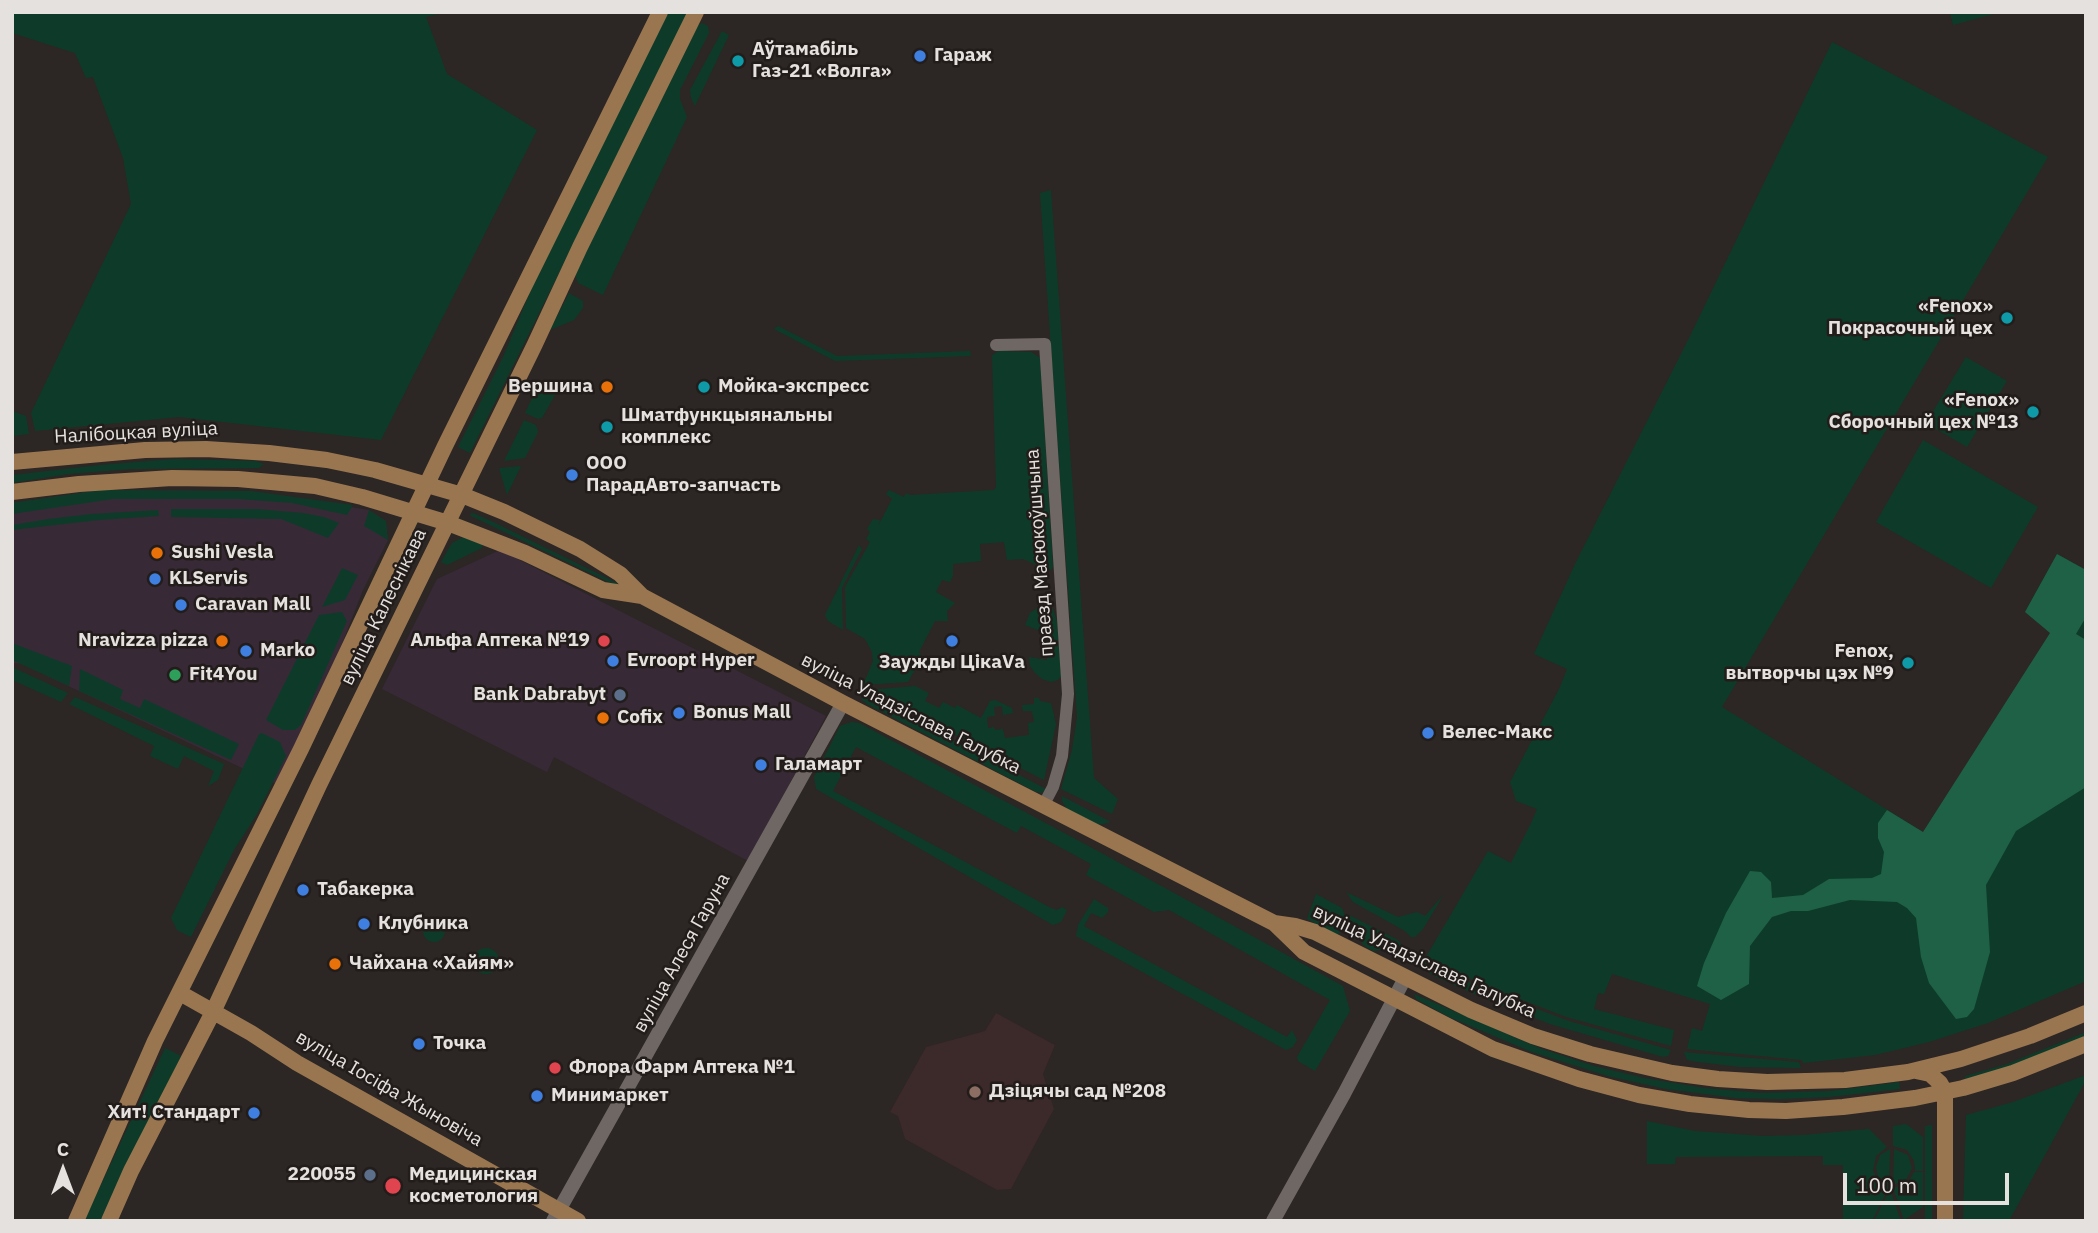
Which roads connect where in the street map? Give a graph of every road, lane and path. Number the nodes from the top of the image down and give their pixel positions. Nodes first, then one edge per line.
1 (660, 12) edge
2 (696, 12) edge
3 (996, 345) dead end
4 (12, 463) edge
5 (427, 484) junction
6 (12, 492) edge
7 (462, 495) junction
8 (413, 512) junction
9 (448, 523) junction
10 (642, 596) junction
11 (843, 704) junction
12 (1043, 806) junction
13 (1274, 923) junction
14 (1405, 978) junction
15 (180, 993) junction
16 (1394, 1000) junction
17 (212, 1012) junction
18 (2086, 1013) edge
19 (2086, 1044) edge
20 (1955, 1060) junction
21 (1913, 1070) junction
22 (1942, 1089) junction
23 (1915, 1098) junction
24 (1944, 1120) junction
25 (556, 1216) edge
26 (76, 1221) edge
27 (109, 1221) edge
28 (578, 1221) edge
29 (1273, 1221) edge
30 (1945, 1221) edge

1 - 5 main road, вуліца Калеснікава
2 - 7 main road, вуліца Калеснікава
3 - 12 street, праезд Масюкоўшчына
4 - 5 main road, Налібоцкая вуліца
5 - 7 main road, вуліца Уладзіслава Галубка
5 - 8 main road, вуліца Калеснікава
6 - 8 main road
7 - 9 main road, вуліца Калеснікава
7 - 10 main road, вуліца Уладзіслава Галубка
8 - 9 main road, вуліца Уладзіслава Галубка
8 - 15 main road, вуліца Калеснікава
9 - 10 main road, вуліца Уладзіслава Галубка
9 - 17 main road, вуліца Калеснікава
10 - 11 main road, вуліца Уладзіслава Галубка
11 - 12 main road, вуліца Уладзіслава Галубка
11 - 25 street, вуліца Алеся Гаруна
12 - 13 main road, вуліца Уладзіслава Галубка
13 - 14 main road, вуліца Уладзіслава Галубка
13 - 16 main road, вуліца Уладзіслава Галубка
14 - 16 street
14 - 21 main road, вуліца Уладзіслава Галубка
15 - 17 main road, вуліца Іосіфа Жыновіча
15 - 26 main road, вуліца Калеснікава
16 - 23 main road, вуліца Уладзіслава Галубка
16 - 29 street
17 - 25 main road, вуліца Іосіфа Жыновіча
17 - 27 main road, вуліца Калеснікава
18 - 20 main road, вуліца Уладзіслава Галубка
19 - 22 main road, вуліца Уладзіслава Галубка
20 - 21 main road, вуліца Уладзіслава Галубка
20 - 22 main road
21 - 22 main road
22 - 23 main road, вуліца Уладзіслава Галубка
22 - 24 main road
23 - 24 main road
24 - 30 main road
25 - 28 main road, вуліца Іосіфа Жыновіча

